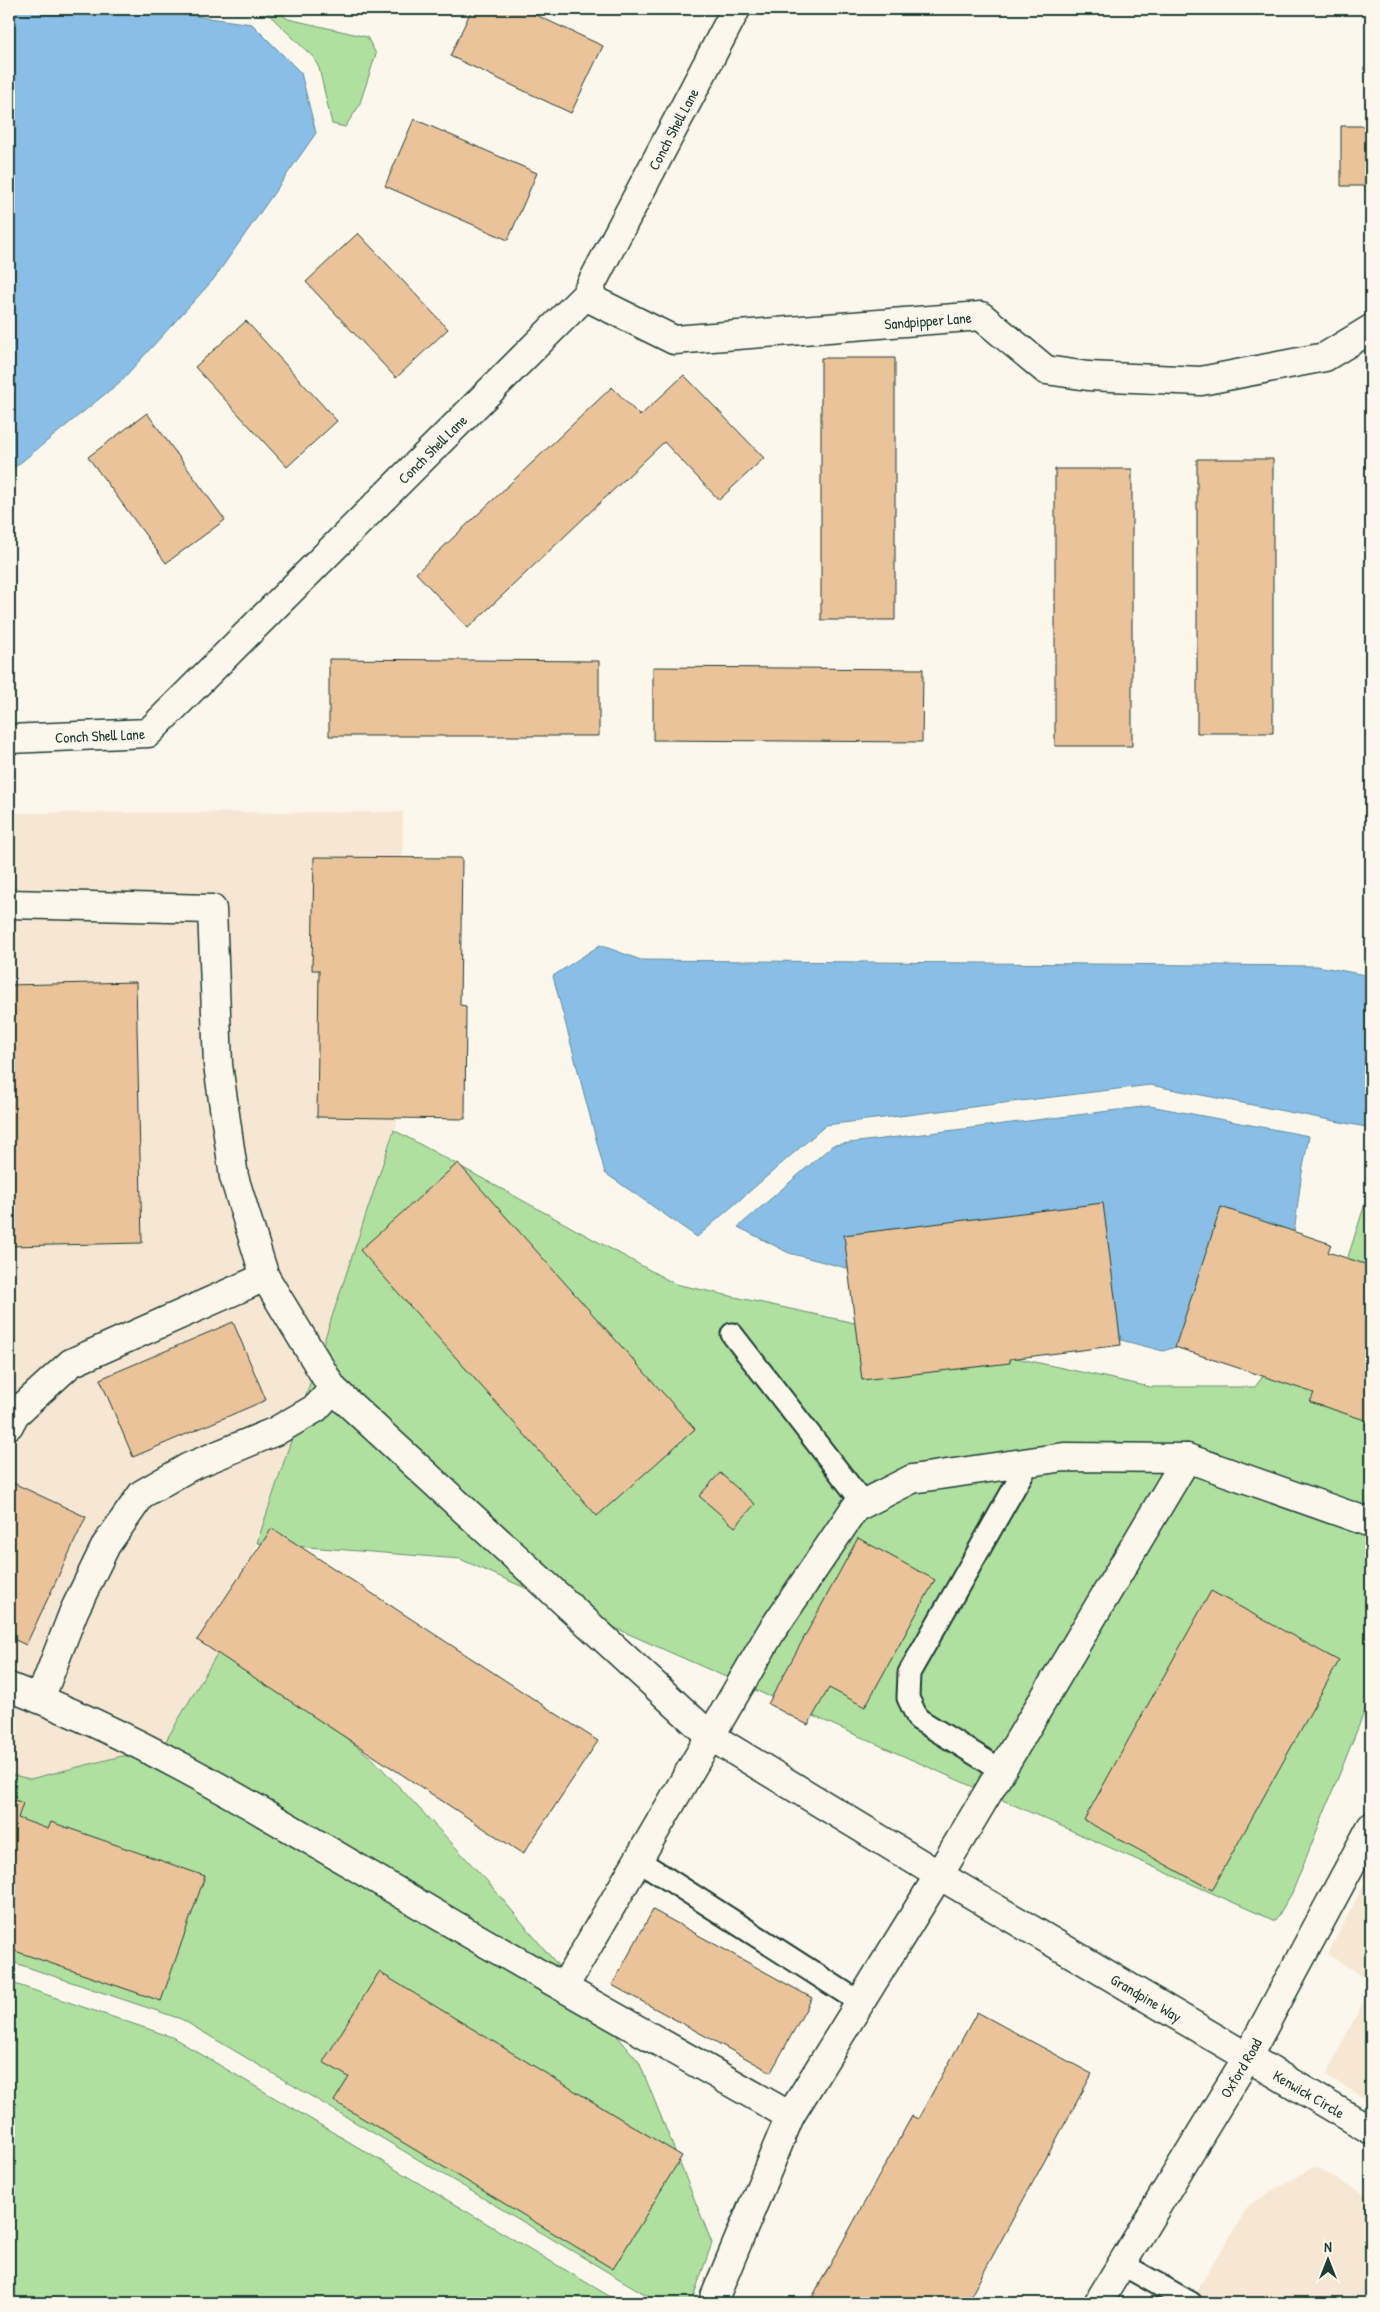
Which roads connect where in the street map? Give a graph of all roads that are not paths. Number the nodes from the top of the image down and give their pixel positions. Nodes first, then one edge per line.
1 (736, 9) edge
2 (585, 296) junction
3 (1371, 329) edge
4 (9, 739) edge
5 (9, 904) edge
6 (265, 1277) junction
7 (732, 1334) dead end
8 (333, 1389) junction
9 (9, 1425) edge
10 (1187, 1458) junction
11 (1029, 1462) junction
12 (864, 1504) junction
13 (1371, 1523) edge
14 (9, 1687) edge
15 (40, 1699) junction
16 (710, 1736) junction
17 (1001, 1770) junction
18 (1371, 1827) edge
19 (638, 1860) junction
20 (939, 1875) junction
21 (564, 1988) junction
22 (861, 2003) junction
23 (1248, 2056) junction
24 (790, 2116) junction
25 (1371, 2130) edge
26 (1122, 2264) junction
27 (714, 2299) dead end
28 (1098, 2303) edge
29 (1191, 2303) edge

1 - 2 street, Conch Shell Lane
2 - 3 street, Sandpipper Lane
2 - 4 street, Conch Shell Lane
5 - 6 street, Grandpine Way
6 - 8 street, Grandpine Way
6 - 9 street
7 - 12 lane
8 - 15 street
8 - 16 street, Grandpine Way
10 - 11 street
10 - 13 street
10 - 17 street
11 - 12 street
11 - 17 lane
12 - 16 street
14 - 15 street
15 - 21 street
16 - 19 street
16 - 20 street, Grandpine Way
17 - 20 street
18 - 23 street, Oxford Road
19 - 21 street
19 - 22 lane
20 - 22 street
20 - 23 street, Grandpine Way
21 - 24 street
22 - 24 street
23 - 25 street, Kenwick Circle
23 - 26 street, Oxford Road
24 - 27 street
26 - 28 street, Oxford Road
26 - 29 lane

